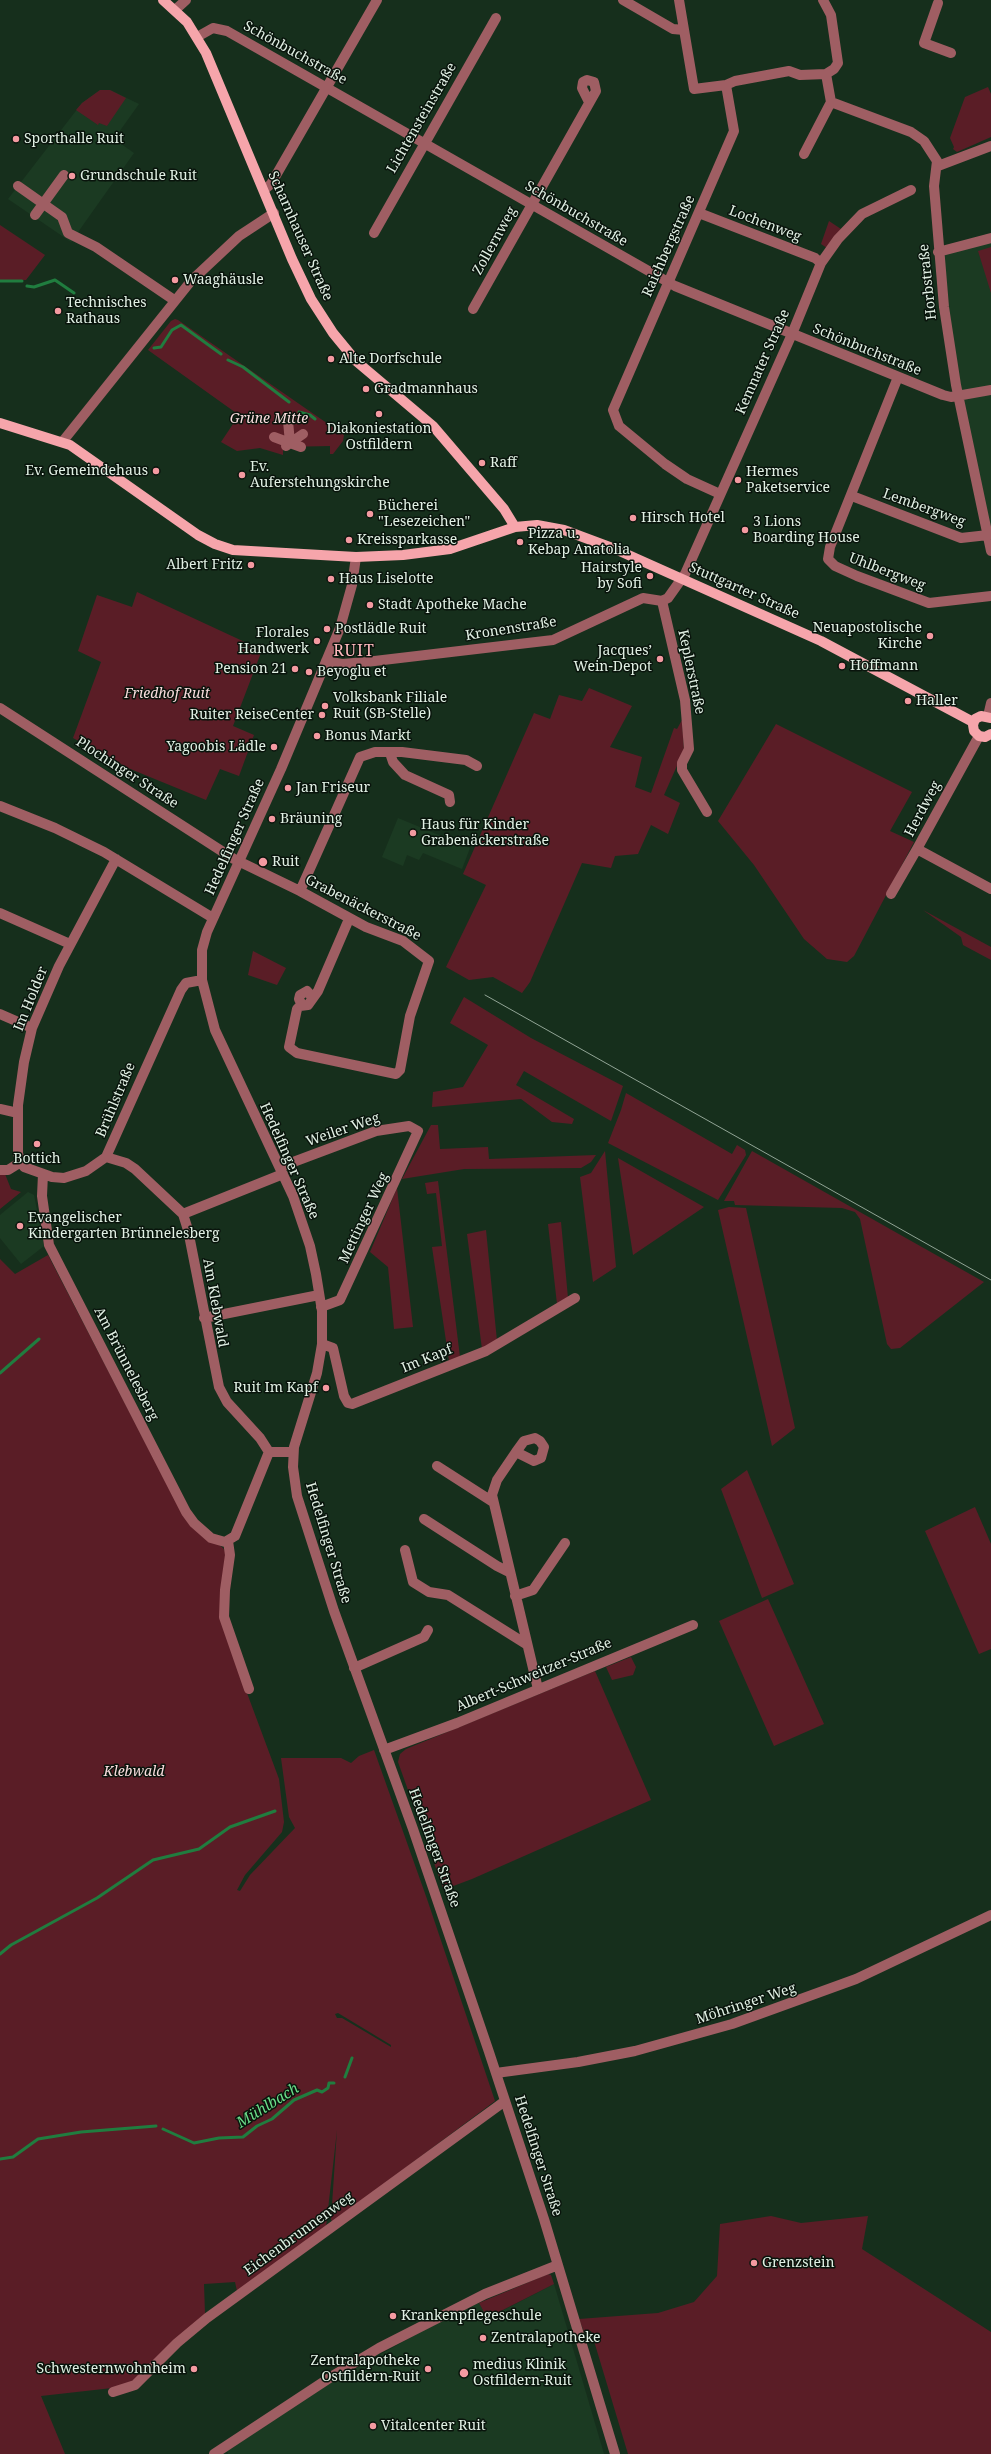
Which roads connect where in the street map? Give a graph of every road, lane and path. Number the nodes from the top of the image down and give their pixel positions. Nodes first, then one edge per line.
1 (163, 0) edge
2 (186, 0) edge
3 (377, 0) edge
4 (622, 0) edge
5 (679, 0) edge
6 (823, 0) edge
7 (936, 1) edge
8 (175, 10) junction
9 (496, 18) dead end
10 (684, 30) junction
11 (197, 37) junction
12 (951, 53) dead end
13 (826, 74) junction
14 (726, 85) junction
15 (327, 87) junction
16 (589, 102) dead end
17 (831, 102) junction
18 (424, 143) junction
19 (991, 146) edge
20 (804, 154) dead end
21 (939, 163) junction
22 (64, 175) dead end
23 (18, 186) dead end
24 (264, 190) junction
25 (910, 190) dead end
26 (43, 204) junction
27 (531, 204) junction
28 (274, 213) junction
29 (699, 213) junction
30 (35, 215) dead end
31 (374, 233) dead end
32 (991, 238) edge
33 (938, 252) junction
34 (821, 263) junction
35 (668, 282) junction
36 (174, 300) junction
37 (472, 309) dead end
38 (792, 334) junction
39 (898, 378) junction
40 (991, 390) edge
41 (958, 396) junction
42 (288, 422) dead end
43 (0, 423) edge
44 (303, 434) dead end
45 (274, 438) dead end
46 (63, 441) junction
47 (287, 445) junction
48 (301, 447) dead end
49 (720, 494) junction
50 (852, 496) junction
51 (515, 527) junction
52 (988, 535) junction
53 (991, 551) edge
54 (356, 557) junction
55 (682, 580) junction
56 (991, 596) edge
57 (662, 601) junction
58 (326, 661) junction
59 (991, 703) edge
60 (0, 708) edge
61 (989, 717) edge
62 (973, 722) junction
63 (991, 734) edge
64 (979, 736) junction
65 (390, 753) junction
66 (477, 766) dead end
67 (450, 802) dead end
68 (0, 806) edge
69 (707, 812) dead end
70 (917, 849) junction
71 (116, 859) junction
72 (239, 862) junction
73 (991, 889) edge
74 (300, 891) junction
75 (891, 894) dead end
76 (0, 913) edge
77 (213, 918) junction
78 (349, 919) junction
79 (70, 944) junction
80 (202, 980) junction
81 (0, 1014) edge
82 (32, 1028) junction
83 (0, 1109) edge
84 (18, 1113) junction
85 (416, 1128) joint
86 (106, 1157) junction
87 (20, 1162) junction
88 (0, 1170) edge
89 (282, 1171) junction
90 (43, 1174) junction
91 (183, 1214) junction
92 (319, 1295) junction
93 (575, 1298) dead end
94 (321, 1307) junction
95 (204, 1318) junction
96 (322, 1344) junction
97 (269, 1452) junction
98 (293, 1452) junction
99 (516, 1452) dead end
100 (437, 1466) dead end
101 (493, 1502) junction
102 (424, 1519) dead end
103 (228, 1541) junction
104 (565, 1543) dead end
105 (405, 1550) dead end
106 (509, 1572) junction
107 (515, 1596) junction
108 (693, 1625) dead end
109 (428, 1630) dead end
110 (526, 1644) junction
111 (354, 1668) junction
112 (249, 1689) dead end
113 (538, 1689) junction
114 (384, 1750) junction
115 (991, 1915) edge
116 (496, 2073) junction
117 (505, 2101) junction
118 (558, 2264) junction
119 (113, 2392) dead end
120 (214, 2454) edge
121 (615, 2454) edge

1 - 8 main road, Scharnhauser Straße
2 - 8 street
3 - 15 street
4 - 10 street
5 - 10 street
6 - 13 street
7 - 12 street
8 - 11 main road, Scharnhauser Straße
9 - 18 street, Lichtensteinstraße
10 - 14 street
11 - 15 street, Schönbuchstraße
11 - 24 main road, Scharnhauser Straße
13 - 14 street
13 - 17 street
14 - 29 street, Raichbergstraße
15 - 18 street, Schönbuchstraße
15 - 24 street
16 - 27 street, Zollernweg
17 - 20 street
17 - 21 street
18 - 27 street, Schönbuchstraße
18 - 31 street, Lichtensteinstraße
19 - 21 street
21 - 33 street, Horbstraße
22 - 26 street
23 - 26 street
24 - 28 main road, Scharnhauser Straße
25 - 34 street, Kemnater Straße
26 - 30 street
26 - 36 street
27 - 35 street, Schönbuchstraße
27 - 37 street, Zollernweg
28 - 36 street
28 - 51 main road, Scharnhauser Straße
29 - 34 street, Lochenweg
29 - 35 street, Raichbergstraße
32 - 33 street
33 - 41 street, Horbstraße
34 - 38 street, Kemnater Straße
35 - 38 street, Schönbuchstraße
35 - 49 street, Raichbergstraße
36 - 46 street
38 - 39 street, Schönbuchstraße
38 - 49 street, Kemnater Straße
39 - 41 street, Schönbuchstraße
39 - 50 street, Uhlbergweg
40 - 41 street, Schönbuchstraße
41 - 52 street, Horbstraße
42 - 47 street
43 - 46 main road, Stuttgarter Straße
44 - 47 street
45 - 47 street
46 - 54 main road, Stuttgarter Straße
47 - 48 street
49 - 55 street, Kemnater Straße
50 - 52 street, Lembergweg
50 - 56 street, Uhlbergweg
51 - 54 main road, Stuttgarter Straße
51 - 55 main road, Stuttgarter Straße
52 - 53 street, Horbstraße
54 - 58 street, Hedelfinger Straße
55 - 57 street
55 - 62 main road, Stuttgarter Straße
57 - 58 street, Kronenstraße
57 - 69 street, Keplerstraße
58 - 72 street, Hedelfinger Straße
59 - 61 street
60 - 72 street, Plochinger Straße
61 - 62 main road
62 - 64 main road
63 - 64 main road
64 - 70 street, Herdweg
65 - 66 street
65 - 67 street
65 - 74 street
68 - 71 street
70 - 73 street
70 - 75 street, Herdweg
71 - 77 street
71 - 79 street, Im Holder
72 - 74 street, Grabenäckerstraße
72 - 77 street, Hedelfinger Straße
74 - 78 street, Grabenäckerstraße
76 - 79 street
77 - 80 street, Hedelfinger Straße
78 - 78 street, Grabenäckerstraße
79 - 82 street, Im Holder
80 - 86 street, Brühlstraße
80 - 89 street, Hedelfinger Straße
81 - 82 street
82 - 84 street, Im Holder
83 - 84 street
84 - 87 street, Im Holder
85 - 89 street, Weiler Weg
85 - 94 street, Mettinger Weg
86 - 90 street, Brühlstraße
86 - 91 street
87 - 88 street
87 - 90 street, Brühlstraße
89 - 91 street, Weiler Weg
89 - 92 street, Hedelfinger Straße
90 - 103 street, Am Brünnelesberg
91 - 95 street, Am Klebwald
92 - 94 street, Hedelfinger Straße
92 - 95 street
93 - 96 street, Im Kapf
94 - 96 street, Hedelfinger Straße
95 - 97 street, Am Klebwald
96 - 98 street, Hedelfinger Straße
97 - 98 street
97 - 103 street
98 - 111 street, Hedelfinger Straße
99 - 101 street
100 - 101 street
101 - 106 street
102 - 106 street
103 - 112 street
104 - 107 street
105 - 110 street
106 - 107 street
107 - 110 street
108 - 113 street, Albert-Schweitzer-Straße
109 - 111 street
110 - 113 street
111 - 114 street, Hedelfinger Straße
113 - 114 street, Albert-Schweitzer-Straße
114 - 116 street, Hedelfinger Straße
115 - 116 street, Möhringer Weg
116 - 117 street, Hedelfinger Straße
117 - 118 street, Hedelfinger Straße
117 - 119 street, Eichenbrunnenweg
118 - 120 street
118 - 121 street, Hedelfinger Straße

